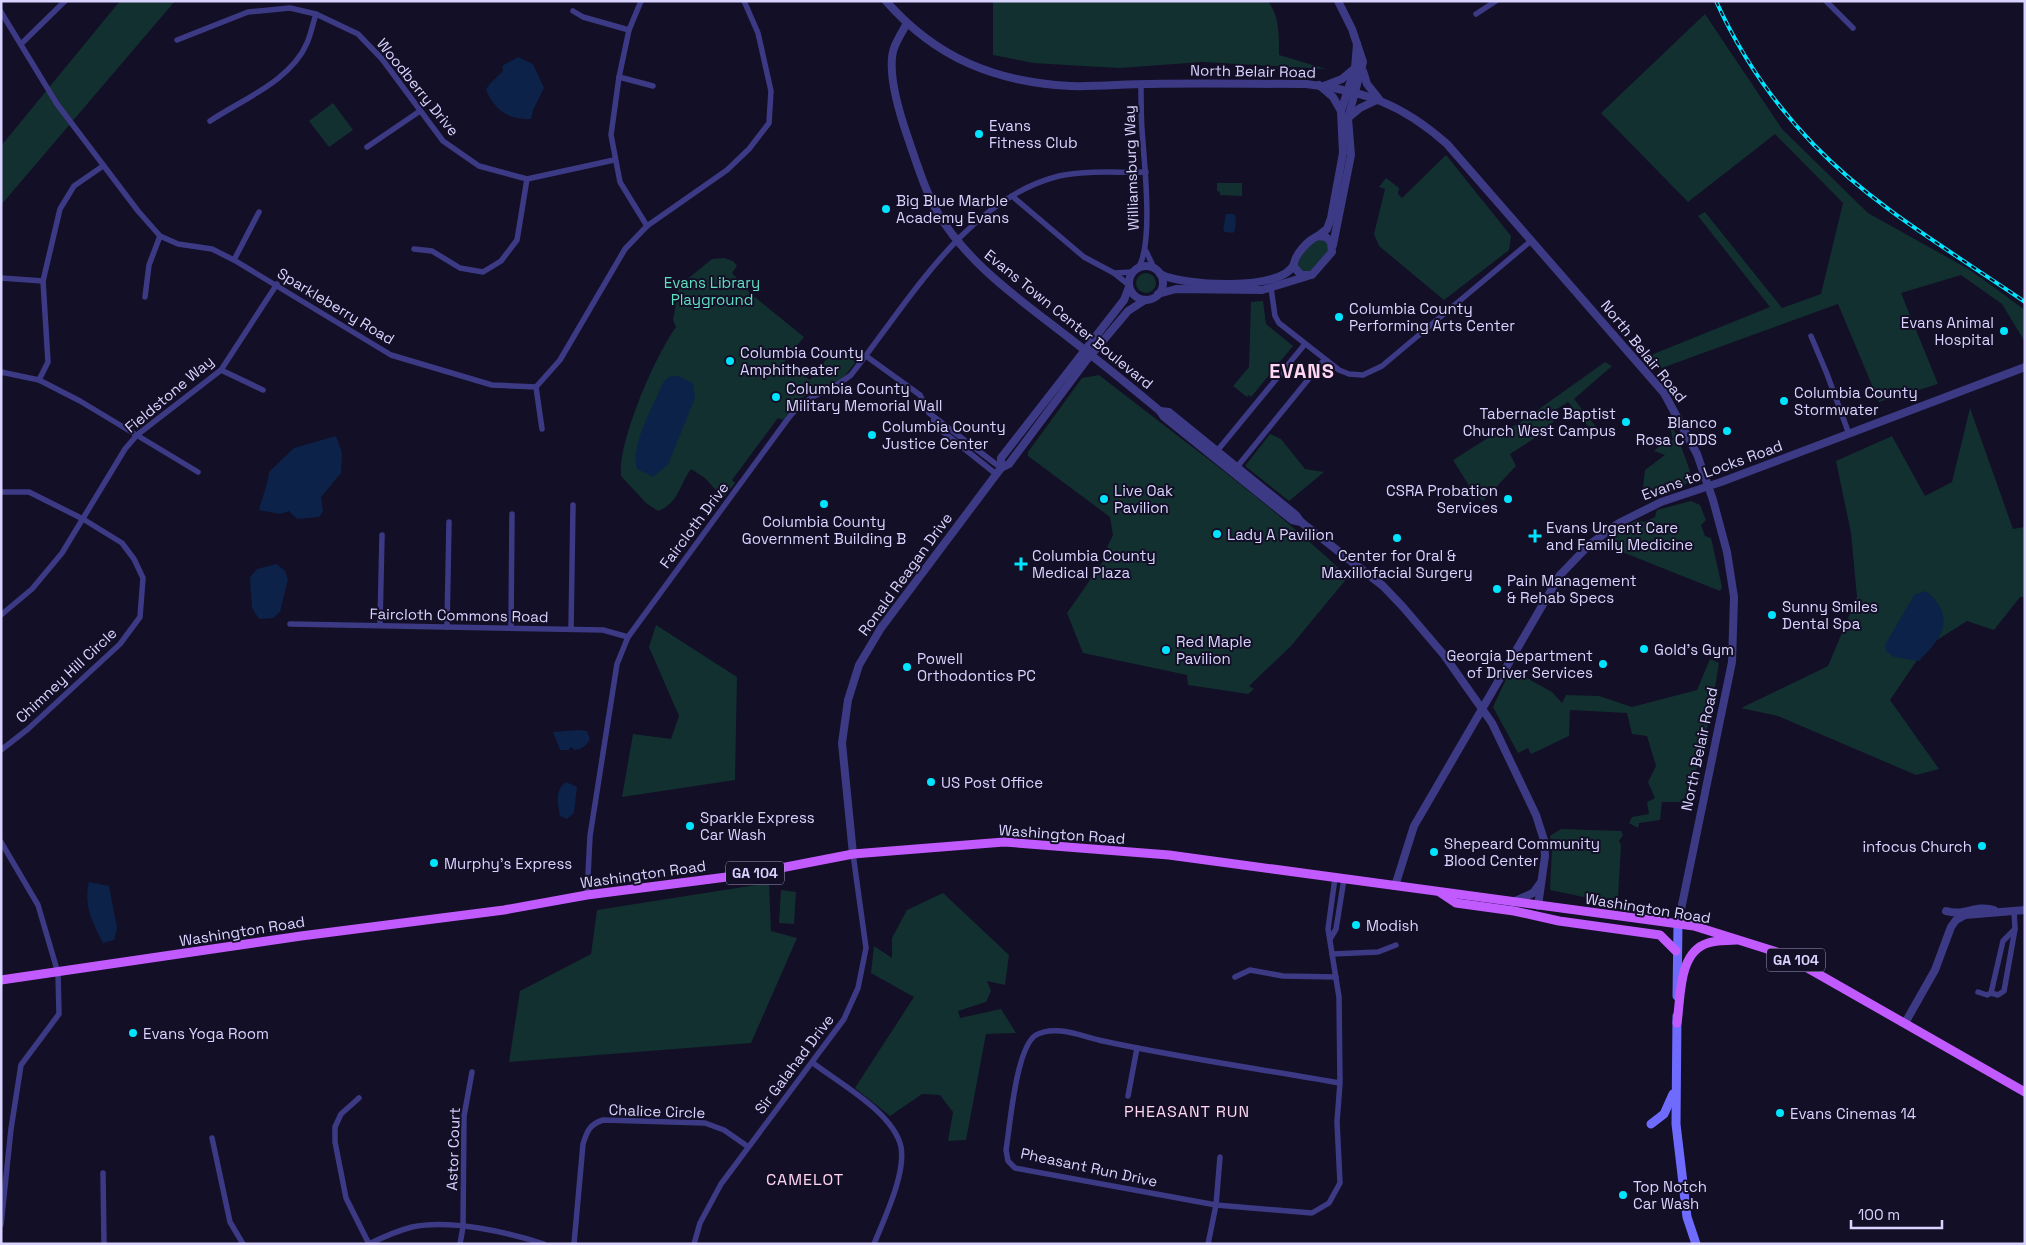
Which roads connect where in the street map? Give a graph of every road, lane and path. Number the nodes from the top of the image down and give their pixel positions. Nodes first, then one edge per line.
1 (65, 1) edge
2 (640, 1) edge
3 (744, 1) edge
4 (886, 1) edge
5 (1338, 1) edge
6 (1496, 1) edge
7 (1826, 1) edge
8 (573, 11) dead end
9 (1, 12) edge
10 (316, 14) junction
11 (1476, 14) dead end
12 (906, 25) junction
13 (1853, 28) dead end
14 (629, 30) junction
15 (177, 40) dead end
16 (20, 44) junction
17 (1359, 69) junction
18 (619, 77) junction
19 (1141, 84) junction
20 (653, 86) dead end
21 (1321, 86) junction
22 (1351, 92) junction
23 (1379, 99) junction
24 (420, 111) junction
25 (1341, 111) junction
26 (1348, 118) junction
27 (210, 121) dead end
28 (367, 147) dead end
29 (614, 160) junction
30 (103, 166) junction
31 (1345, 169) junction
32 (1146, 172) junction
33 (527, 179) junction
34 (1012, 196) junction
35 (259, 212) dead end
36 (647, 226) junction
37 (160, 236) junction
38 (1318, 236) junction
39 (957, 239) junction
40 (1532, 240) junction
41 (1333, 245) junction
42 (414, 249) dead end
43 (1146, 250) junction
44 (234, 260) junction
45 (1294, 264) junction
46 (1136, 270) junction
47 (1157, 271) junction
48 (1114, 273) junction
49 (1308, 276) junction
50 (1, 278) edge
51 (43, 281) junction
52 (277, 284) junction
53 (1129, 286) junction
54 (1271, 288) junction
55 (1158, 294) junction
56 (144, 297) dead end
57 (1145, 300) junction
58 (1811, 336) dead end
59 (1305, 344) junction
60 (1088, 352) junction
61 (866, 356) junction
62 (1324, 360) junction
63 (2025, 367) edge
64 (221, 370) junction
65 (1, 372) edge
66 (39, 380) junction
67 (536, 387) junction
68 (263, 390) dead end
69 (542, 429) dead end
70 (1848, 434) junction
71 (137, 435) junction
72 (1215, 454) junction
73 (1235, 470) junction
74 (999, 471) junction
75 (198, 472) dead end
76 (1708, 486) junction
77 (1, 492) edge
78 (573, 506) dead end
79 (512, 514) dead end
80 (83, 519) junction
81 (449, 522) dead end
82 (382, 535) dead end
83 (1, 615) edge
84 (290, 624) dead end
85 (380, 626) junction
86 (447, 627) junction
87 (511, 628) junction
88 (571, 629) junction
89 (628, 637) junction
90 (1483, 709) junction
91 (1, 750) edge
92 (1, 842) edge
93 (852, 854) junction
94 (1340, 878) junction
95 (1542, 878) junction
96 (1395, 886) junction
97 (1439, 892) junction
98 (587, 895) junction
99 (1510, 903) junction
100 (1538, 906) junction
101 (2025, 910) edge
102 (2014, 911) junction
103 (1946, 912) dead end
104 (1998, 912) junction
105 (1678, 924) junction
106 (2015, 929) junction
107 (1742, 940) junction
108 (1396, 945) dead end
109 (1676, 950) junction
110 (1332, 954) junction
111 (58, 973) junction
112 (1235, 977) dead end
113 (1336, 977) junction
114 (1, 980) edge
115 (1978, 992) dead end
116 (1990, 993) junction
117 (1677, 1023) junction
118 (1906, 1023) junction
119 (1137, 1048) junction
120 (813, 1063) junction
121 (472, 1072) dead end
122 (1340, 1083) junction
123 (1675, 1089) junction
124 (2025, 1092) edge
125 (1128, 1096) dead end
126 (359, 1098) dead end
127 (1651, 1124) dead end
128 (212, 1138) dead end
129 (748, 1146) junction
130 (1220, 1157) dead end
131 (103, 1173) dead end
132 (1216, 1205) junction
133 (1, 1225) edge
134 (463, 1227) junction
135 (104, 1244) edge
136 (243, 1244) edge
137 (369, 1244) edge
138 (460, 1244) edge
139 (544, 1244) edge
140 (574, 1244) edge
141 (694, 1244) edge
142 (874, 1244) edge
143 (1208, 1244) edge
144 (1696, 1244) edge

1 - 16 street
2 - 14 street
3 - 36 street
4 - 12 street, North Belair Road
5 - 17 street
6 - 11 street
7 - 13 street
8 - 14 street
9 - 16 street, Sparkleberry Road
10 - 15 street, Woodberry Drive
10 - 24 street, Woodberry Drive
10 - 27 street
12 - 19 street, North Belair Road
12 - 39 street, Evans Town Center Boulevard
14 - 18 street
16 - 30 street, Sparkleberry Road
17 - 21 street
17 - 22 street
17 - 23 street
18 - 20 street
18 - 29 street
19 - 21 street, North Belair Road
19 - 32 street, Williamsburg Way
21 - 22 street, North Belair Road
21 - 25 street
22 - 23 street, North Belair Road
22 - 25 street, Ronald Reagan Drive
22 - 26 street, Ronald Reagan Drive
23 - 26 street
23 - 40 street, North Belair Road
24 - 28 street
24 - 33 street, Woodberry Drive
25 - 31 street, Ronald Reagan Drive
26 - 31 street, Ronald Reagan Drive
29 - 33 street, Woodberry Drive
29 - 36 street
30 - 37 street, Sparkleberry Road
30 - 51 street
31 - 38 street, Ronald Reagan Drive
31 - 41 street, Ronald Reagan Drive
32 - 34 street, Faircloth Drive
32 - 43 street, Williamsburg Way
33 - 42 street
34 - 39 street, Faircloth Drive
34 - 48 street
35 - 44 street
36 - 67 street
37 - 44 street, Sparkleberry Road
37 - 56 street
38 - 41 street
38 - 45 street, Ronald Reagan Drive
39 - 60 street, Evans Town Center Boulevard
39 - 61 street, Faircloth Drive
40 - 62 street
40 - 76 street, North Belair Road
41 - 49 street, Ronald Reagan Drive
43 - 46 street, Williamsburg Way
43 - 47 street, Williamsburg Way
44 - 52 street, Sparkleberry Road
45 - 47 street, Ronald Reagan Drive
45 - 49 street
46 - 47 street, Ronald Reagan Drive
46 - 48 street
46 - 53 street, Ronald Reagan Drive
47 - 55 street
48 - 53 street
49 - 54 street, Ronald Reagan Drive
50 - 51 street
51 - 66 street
52 - 64 street, Fieldstone Way
52 - 67 street, Sparkleberry Road
53 - 57 street
53 - 60 street, Ronald Reagan Drive
54 - 55 street, Ronald Reagan Drive
54 - 59 street
55 - 57 street, Ronald Reagan Drive
57 - 60 street, Ronald Reagan Drive
58 - 70 street
59 - 62 street
59 - 72 street
60 - 72 street, Evans Town Center Boulevard
60 - 74 street, Ronald Reagan Drive
61 - 74 street
61 - 89 street, Faircloth Drive
62 - 73 street
63 - 70 street, Evans to Locks Road
64 - 68 street
64 - 71 street, Fieldstone Way
65 - 66 street
66 - 71 street
67 - 69 street
70 - 76 street, Evans to Locks Road
71 - 75 street
71 - 80 street, Fieldstone Way
72 - 73 street, Evans Town Center Boulevard
73 - 90 street, Evans Town Center Boulevard
74 - 93 street, Ronald Reagan Drive
76 - 90 street, Evans to Locks Road
76 - 105 street, North Belair Road
77 - 80 street, Chimney Hill Circle
78 - 88 street
79 - 87 street
80 - 83 street, Fieldstone Way
80 - 91 street, Chimney Hill Circle
81 - 86 street
82 - 85 street
84 - 85 street, Faircloth Commons Road
85 - 86 street, Faircloth Commons Road
86 - 87 street, Faircloth Commons Road
87 - 88 street, Faircloth Commons Road
88 - 89 street, Faircloth Commons Road
89 - 98 street, Faircloth Drive
90 - 95 street, Evans Town Center Boulevard
90 - 96 street, Evans to Locks Road
92 - 111 street
93 - 94 main road, Washington Road / GA 104
93 - 98 main road, Washington Road / GA 104
93 - 120 street, Sir Galahad Drive
94 - 96 main road, Washington Road / GA 104
94 - 110 street, Pheasant Run Drive
95 - 99 street
95 - 100 street
96 - 97 main road, Washington Road / GA 104
97 - 99 main road, Washington Road / GA 104
97 - 109 main road, Washington Road
98 - 111 main road, Washington Road / GA 104
99 - 100 main road, Washington Road / GA 104
100 - 105 main road, Washington Road / GA 104
101 - 102 street
102 - 104 street
102 - 106 street
103 - 104 street
104 - 118 street
105 - 107 main road, Washington Road / GA 104
105 - 109 main road, North Belair Road
106 - 116 street
106 - 116 street
107 - 117 main road
107 - 118 main road, Washington Road / GA 104
108 - 110 street
109 - 117 main road, North Belair Road
110 - 113 street, Pheasant Run Drive
111 - 114 main road, Washington Road / GA 104
111 - 133 street
112 - 113 street
113 - 122 street, Pheasant Run Drive
115 - 116 street
117 - 123 main road, North Belair Road
118 - 124 main road, Washington Road / GA 104
119 - 122 street, Pheasant Run Drive
119 - 125 street
119 - 132 street, Pheasant Run Drive
120 - 129 street, Sir Galahad Drive
120 - 142 street
121 - 134 street, Astor Court
122 - 132 street, Pheasant Run Drive
123 - 127 main road
123 - 144 main road, North Belair Road
126 - 137 street
128 - 136 street
129 - 140 street, Chalice Circle
129 - 141 street, Sir Galahad Drive
130 - 132 street
131 - 135 street
132 - 143 street
134 - 137 street
134 - 138 street, Astor Court
134 - 139 street

